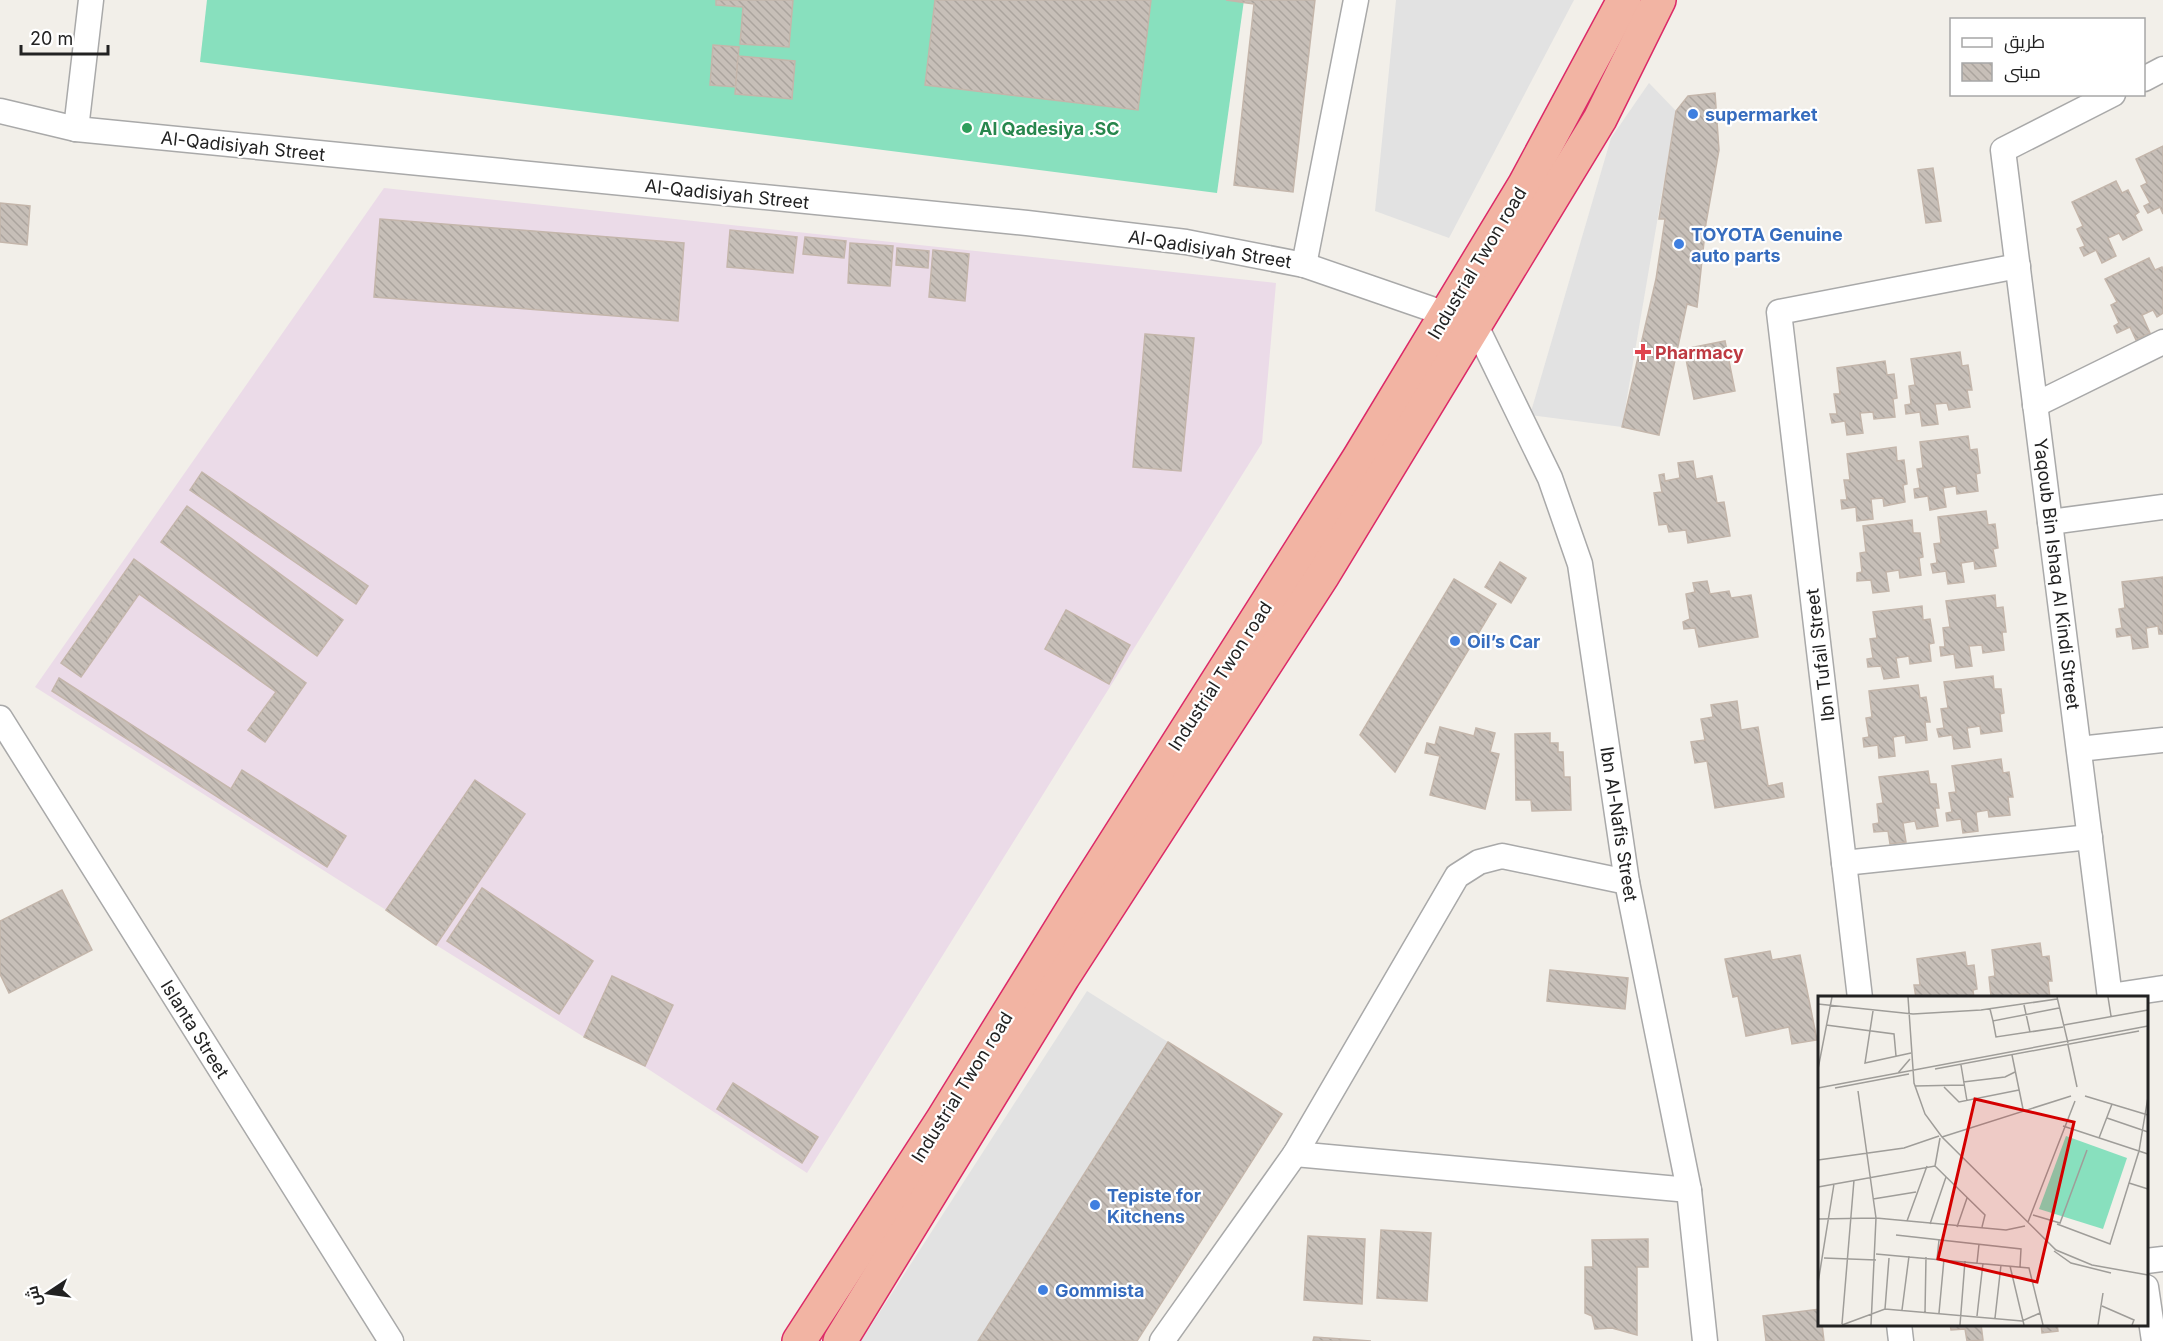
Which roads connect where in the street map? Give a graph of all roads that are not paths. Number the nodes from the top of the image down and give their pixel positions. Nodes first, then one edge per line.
1 (91, 0) edge
2 (1356, 0) edge
3 (1624, 0) edge
4 (1659, 0) edge
5 (2163, 69) edge
6 (2145, 78) edge
7 (2109, 96) edge
8 (0, 111) edge
9 (76, 129) junction
10 (1304, 265) junction
11 (2018, 266) junction
12 (1461, 319) junction
13 (2163, 342) edge
14 (2036, 405) junction
15 (2163, 507) edge
16 (2050, 522) junction
17 (0, 718) edge
18 (2163, 740) edge
19 (2079, 749) junction
20 (2090, 837) junction
21 (1844, 863) junction
22 (1628, 882) junction
23 (2163, 988) edge
24 (1860, 996) edge
25 (2110, 996) edge
26 (2116, 996) edge
27 (1295, 1154) junction
28 (1689, 1190) junction
29 (2163, 1259) edge
30 (2148, 1261) edge
31 (2148, 1300) edge
32 (1899, 1326) edge
33 (391, 1341) edge
34 (799, 1341) edge
35 (840, 1341) edge
36 (1162, 1341) edge
37 (1705, 1341) edge
38 (1901, 1341) edge
39 (2154, 1341) edge

1 - 9 street
2 - 10 street
3 - 12 highway, Industrial Twon road
4 - 12 highway, Industrial Twon road
5 - 6 street
7 - 11 street, Yaqoub Bin Ishaq Al Kindi Street
8 - 9 street, Al-Qadisiyah Street
9 - 10 street, Al-Qadisiyah Street
10 - 12 street, Al-Qadisiyah Street
11 - 14 street, Yaqoub Bin Ishaq Al Kindi Street
11 - 21 street, Ibn Tufail Street
12 - 22 street, Ibn Al-Nafis Street
12 - 34 highway, Industrial Twon road
12 - 35 highway, Industrial Twon road
13 - 14 street
14 - 16 street, Yaqoub Bin Ishaq Al Kindi Street
15 - 16 street
16 - 19 street, Yaqoub Bin Ishaq Al Kindi Street
17 - 33 street, Islanta Street
18 - 19 street
19 - 20 street, Yaqoub Bin Ishaq Al Kindi Street
20 - 21 street
20 - 25 street, Yaqoub Bin Ishaq Al Kindi Street
21 - 24 street, Ibn Tufail Street
22 - 27 street
22 - 28 street, Ibn Al-Nafis Street
23 - 26 street
27 - 28 street
27 - 36 street
28 - 37 street, Ibn Al-Nafis Street
29 - 30 street
31 - 39 street
32 - 38 street

